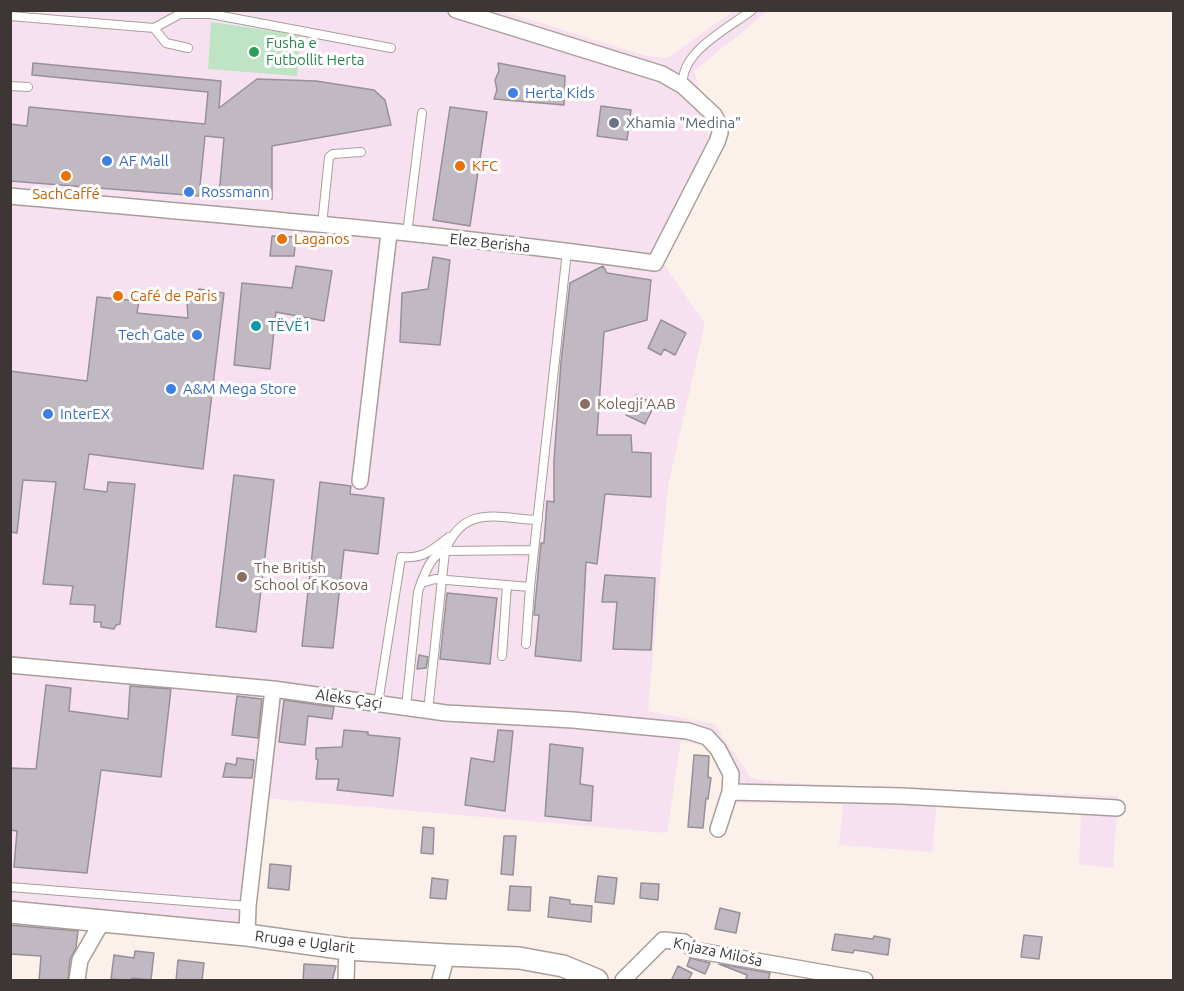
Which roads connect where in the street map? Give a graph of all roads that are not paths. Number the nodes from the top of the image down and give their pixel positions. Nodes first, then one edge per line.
1 (456, 10) edge
2 (752, 10) edge
3 (10, 16) edge
4 (154, 28) junction
5 (188, 48) dead end
6 (391, 48) dead end
7 (10, 86) edge
8 (683, 86) junction
9 (28, 87) dead end
10 (422, 113) dead end
11 (361, 152) dead end
12 (10, 196) edge
13 (322, 225) junction
14 (388, 232) junction
15 (407, 234) junction
16 (567, 251) junction
17 (360, 481) dead end
18 (538, 520) junction
19 (451, 536) junction
20 (445, 550) junction
21 (534, 550) junction
22 (441, 581) junction
23 (421, 583) junction
24 (507, 585) junction
25 (530, 586) junction
26 (526, 644) dead end
27 (502, 656) dead end
28 (10, 665) edge
29 (273, 689) junction
30 (378, 703) junction
31 (406, 707) junction
32 (428, 711) junction
33 (730, 792) junction
34 (1117, 808) dead end
35 (718, 829) dead end
36 (10, 887) edge
37 (248, 906) junction
38 (10, 912) edge
39 (103, 920) junction
40 (247, 935) junction
41 (347, 949) junction
42 (447, 956) junction
43 (77, 981) edge
44 (346, 981) edge
45 (440, 981) edge
46 (597, 981) edge
47 (623, 981) edge
48 (865, 981) edge

1 - 8 street
2 - 8 lane
3 - 4 lane
4 - 5 lane
4 - 6 lane
7 - 9 lane
8 - 16 street, Elez Berisha
10 - 15 lane
11 - 13 lane
12 - 13 street, Elez Berisha
13 - 14 street, Elez Berisha
14 - 15 street, Elez Berisha
14 - 17 street
15 - 16 street, Elez Berisha
16 - 18 lane
18 - 19 lane
18 - 21 lane
19 - 20 lane
19 - 30 lane
20 - 21 lane
20 - 22 lane
20 - 23 lane
21 - 25 lane
22 - 23 lane
22 - 24 lane
22 - 32 lane
23 - 31 lane
24 - 25 lane
24 - 27 lane
25 - 26 lane
28 - 29 street, Aleks Çaçi
29 - 30 street, Aleks Çaçi
29 - 37 street
30 - 31 street, Aleks Çaçi
31 - 32 street, Aleks Çaçi
32 - 33 street, Aleks Çaçi
33 - 34 street
33 - 35 street
36 - 37 lane
37 - 40 street
38 - 39 street, Rruga e Uglarit
39 - 40 street, Rruga e Uglarit
39 - 43 street
40 - 41 street, Rruga e Uglarit
41 - 42 street, Rruga e Uglarit
41 - 44 street
42 - 45 street
42 - 46 street, Rruga e Uglarit
47 - 48 street, Knjaza Miloša

